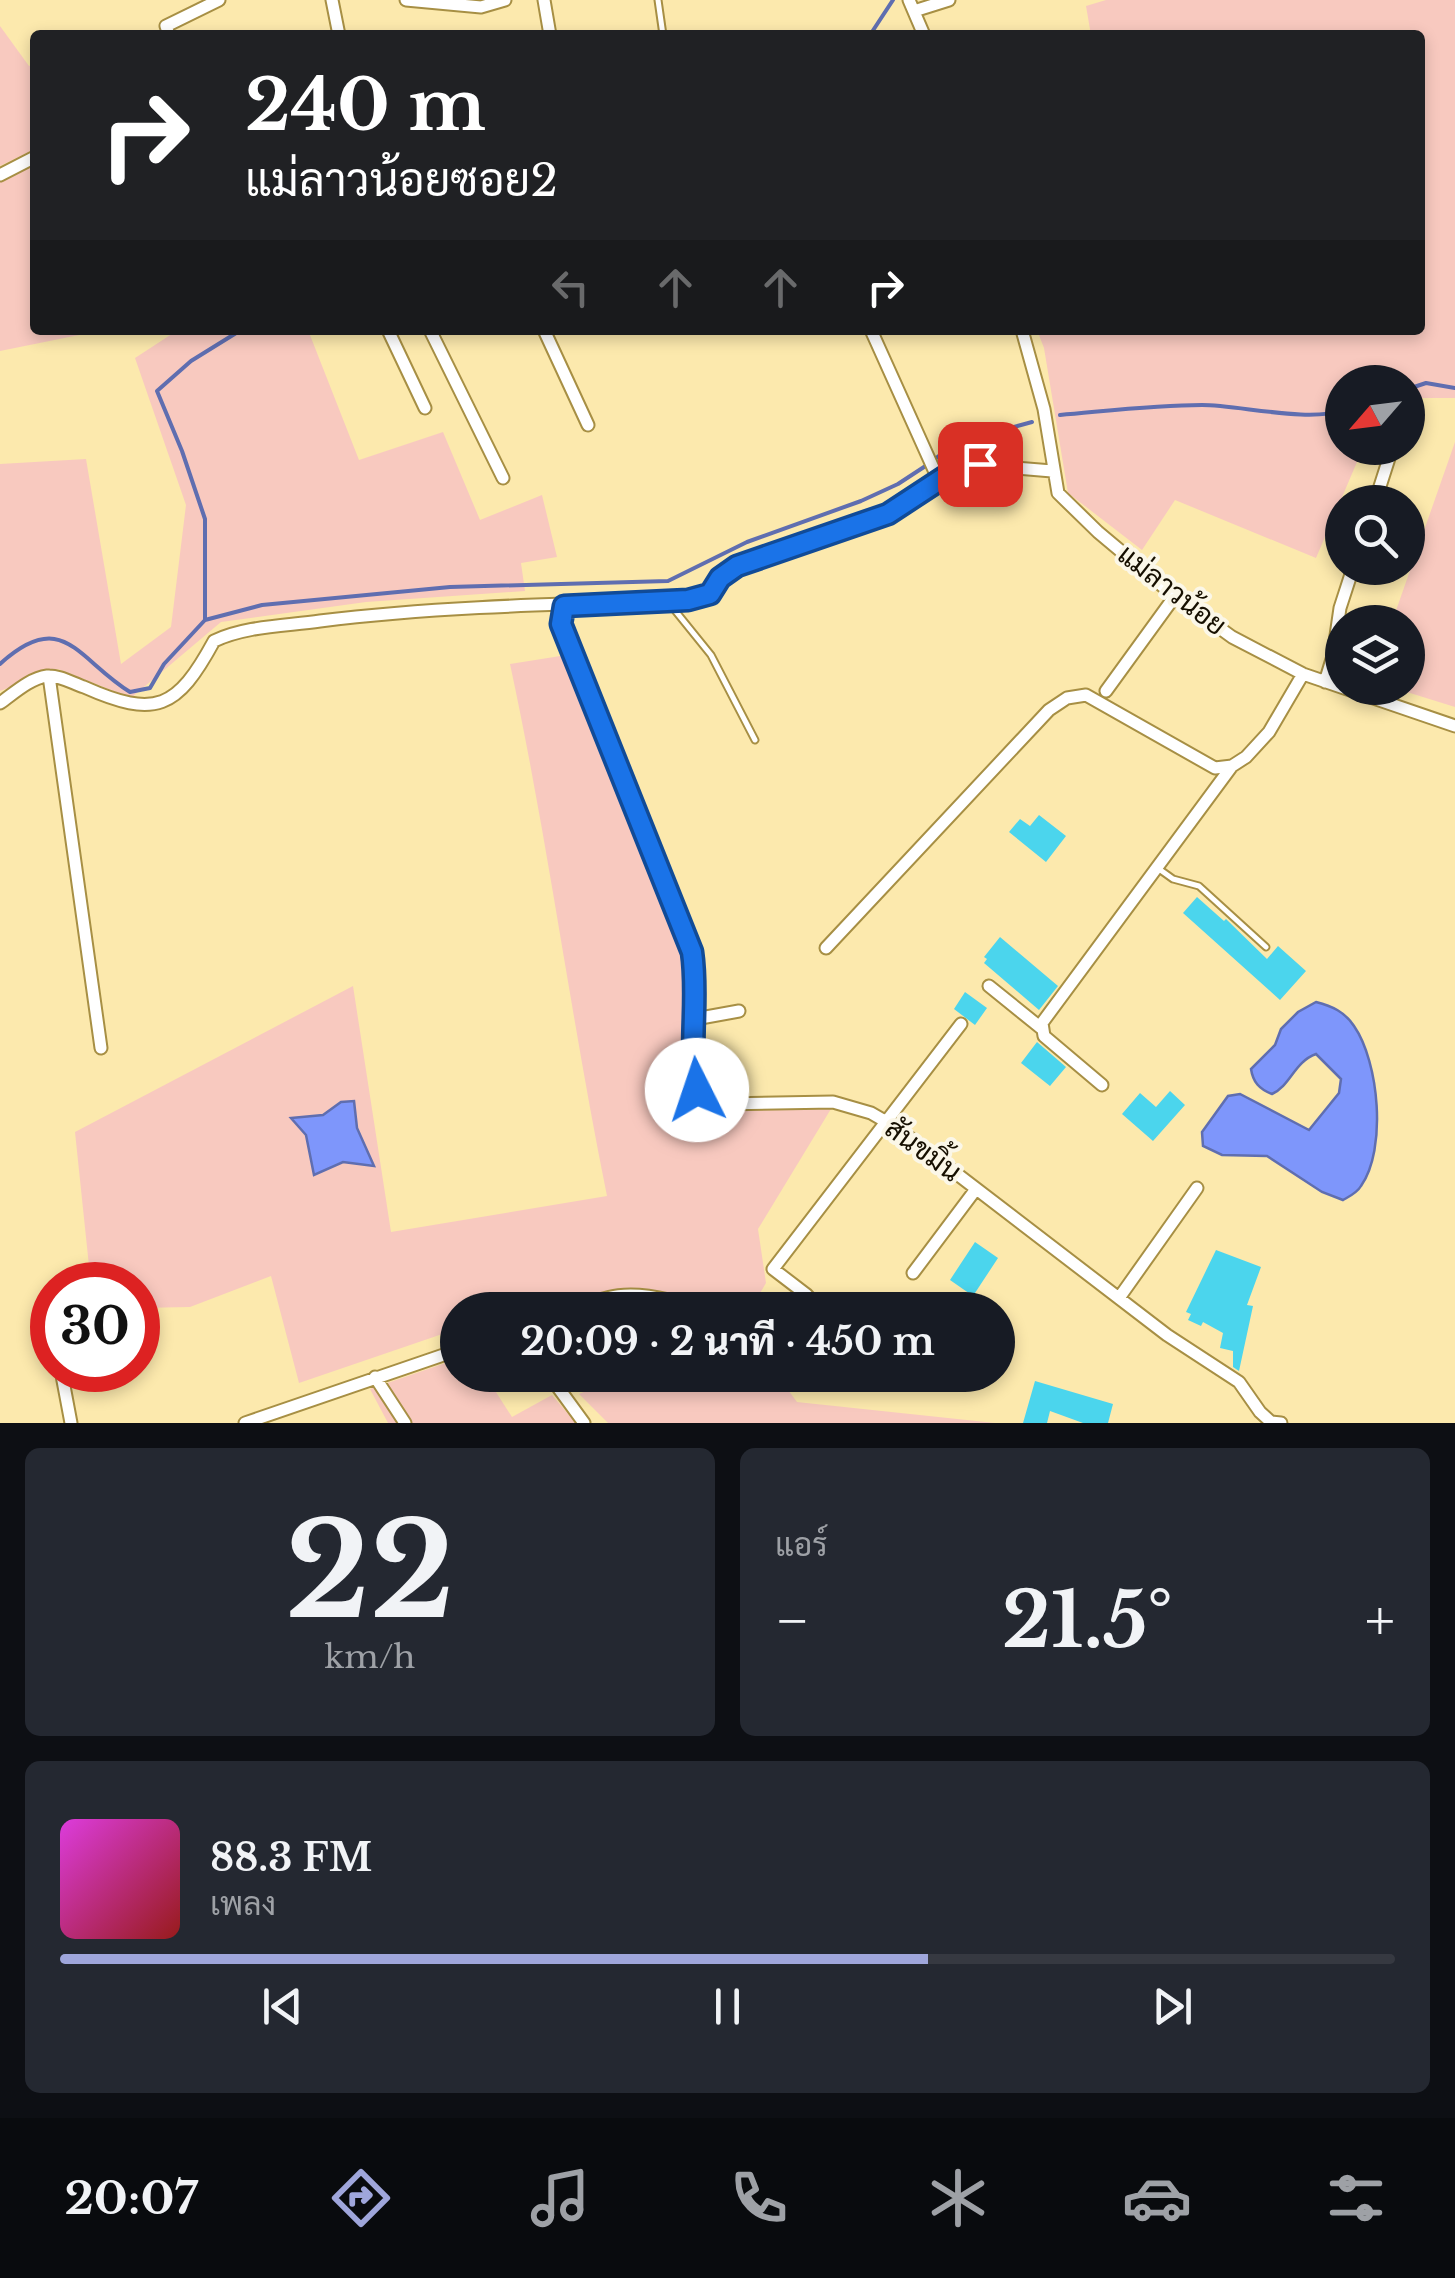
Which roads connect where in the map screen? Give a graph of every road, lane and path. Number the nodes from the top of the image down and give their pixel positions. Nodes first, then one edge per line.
1 (220, 0) edge
2 (332, 0) edge
3 (406, 0) edge
4 (506, 0) edge
5 (544, 0) edge
6 (658, 0) edge
7 (948, 0) edge
8 (912, 3) edge
9 (167, 30) edge
10 (337, 30) edge
11 (549, 30) edge
12 (662, 30) edge
13 (921, 30) edge
14 (30, 159) edge
15 (0, 175) edge
16 (390, 335) edge
17 (432, 335) edge
18 (546, 335) edge
19 (873, 335) edge
20 (1023, 335) edge
21 (425, 408) dead end
22 (588, 426) dead end
23 (1052, 471) junction
24 (504, 478) dead end
25 (940, 481) junction
26 (1175, 596) junction
27 (668, 601) junction
28 (564, 606) junction
29 (1303, 674) junction
30 (49, 676) junction
31 (1325, 682) edge
32 (1106, 691) dead end
33 (0, 704) edge
34 (1393, 705) edge
35 (1455, 726) edge
36 (756, 740) dead end
37 (1232, 766) junction
38 (1159, 869) junction
39 (1266, 947) dead end
40 (826, 948) dead end
41 (989, 986) dead end
42 (739, 1012) dead end
43 (695, 1019) junction
44 (961, 1024) dead end
45 (1041, 1028) junction
46 (101, 1048) dead end
47 (1102, 1085) dead end
48 (888, 1123) junction
49 (1197, 1188) dead end
50 (976, 1189) junction
51 (913, 1273) dead end
52 (803, 1292) edge
53 (1120, 1298) junction
54 (440, 1356) edge
55 (375, 1377) junction
56 (65, 1392) edge
57 (561, 1392) edge
58 (71, 1423) edge
59 (244, 1423) edge
60 (405, 1423) edge
61 (584, 1423) edge
62 (1281, 1423) edge

1 - 9 street
2 - 10 street
3 - 4 street
5 - 11 street
6 - 12 lane
7 - 8 street
8 - 13 street
14 - 15 street
16 - 21 street
17 - 24 street
18 - 22 street
19 - 25 street
20 - 23 street, แม่ลาวน้อย
23 - 25 street
23 - 26 street, แม่ลาวน้อย
25 - 27 street
26 - 29 street, แม่ลาวน้อย
26 - 32 street
27 - 28 street
27 - 36 lane
28 - 30 street
28 - 43 street, สันขมิ้น
29 - 31 street, แม่ลาวน้อย
29 - 37 street
30 - 33 street
30 - 46 street
34 - 35 street, แม่ลาวน้อย
37 - 38 street
37 - 40 street
38 - 39 lane
38 - 45 street
41 - 45 street
42 - 43 street
43 - 48 street, สันขมิ้น
44 - 48 street
45 - 47 street
48 - 50 street, สันขมิ้น
48 - 52 street
49 - 53 street
50 - 51 street
50 - 53 street, สันขมิ้น
53 - 62 street, สันขมิ้น
54 - 55 street
55 - 59 street
55 - 60 street
56 - 58 street
57 - 61 street

